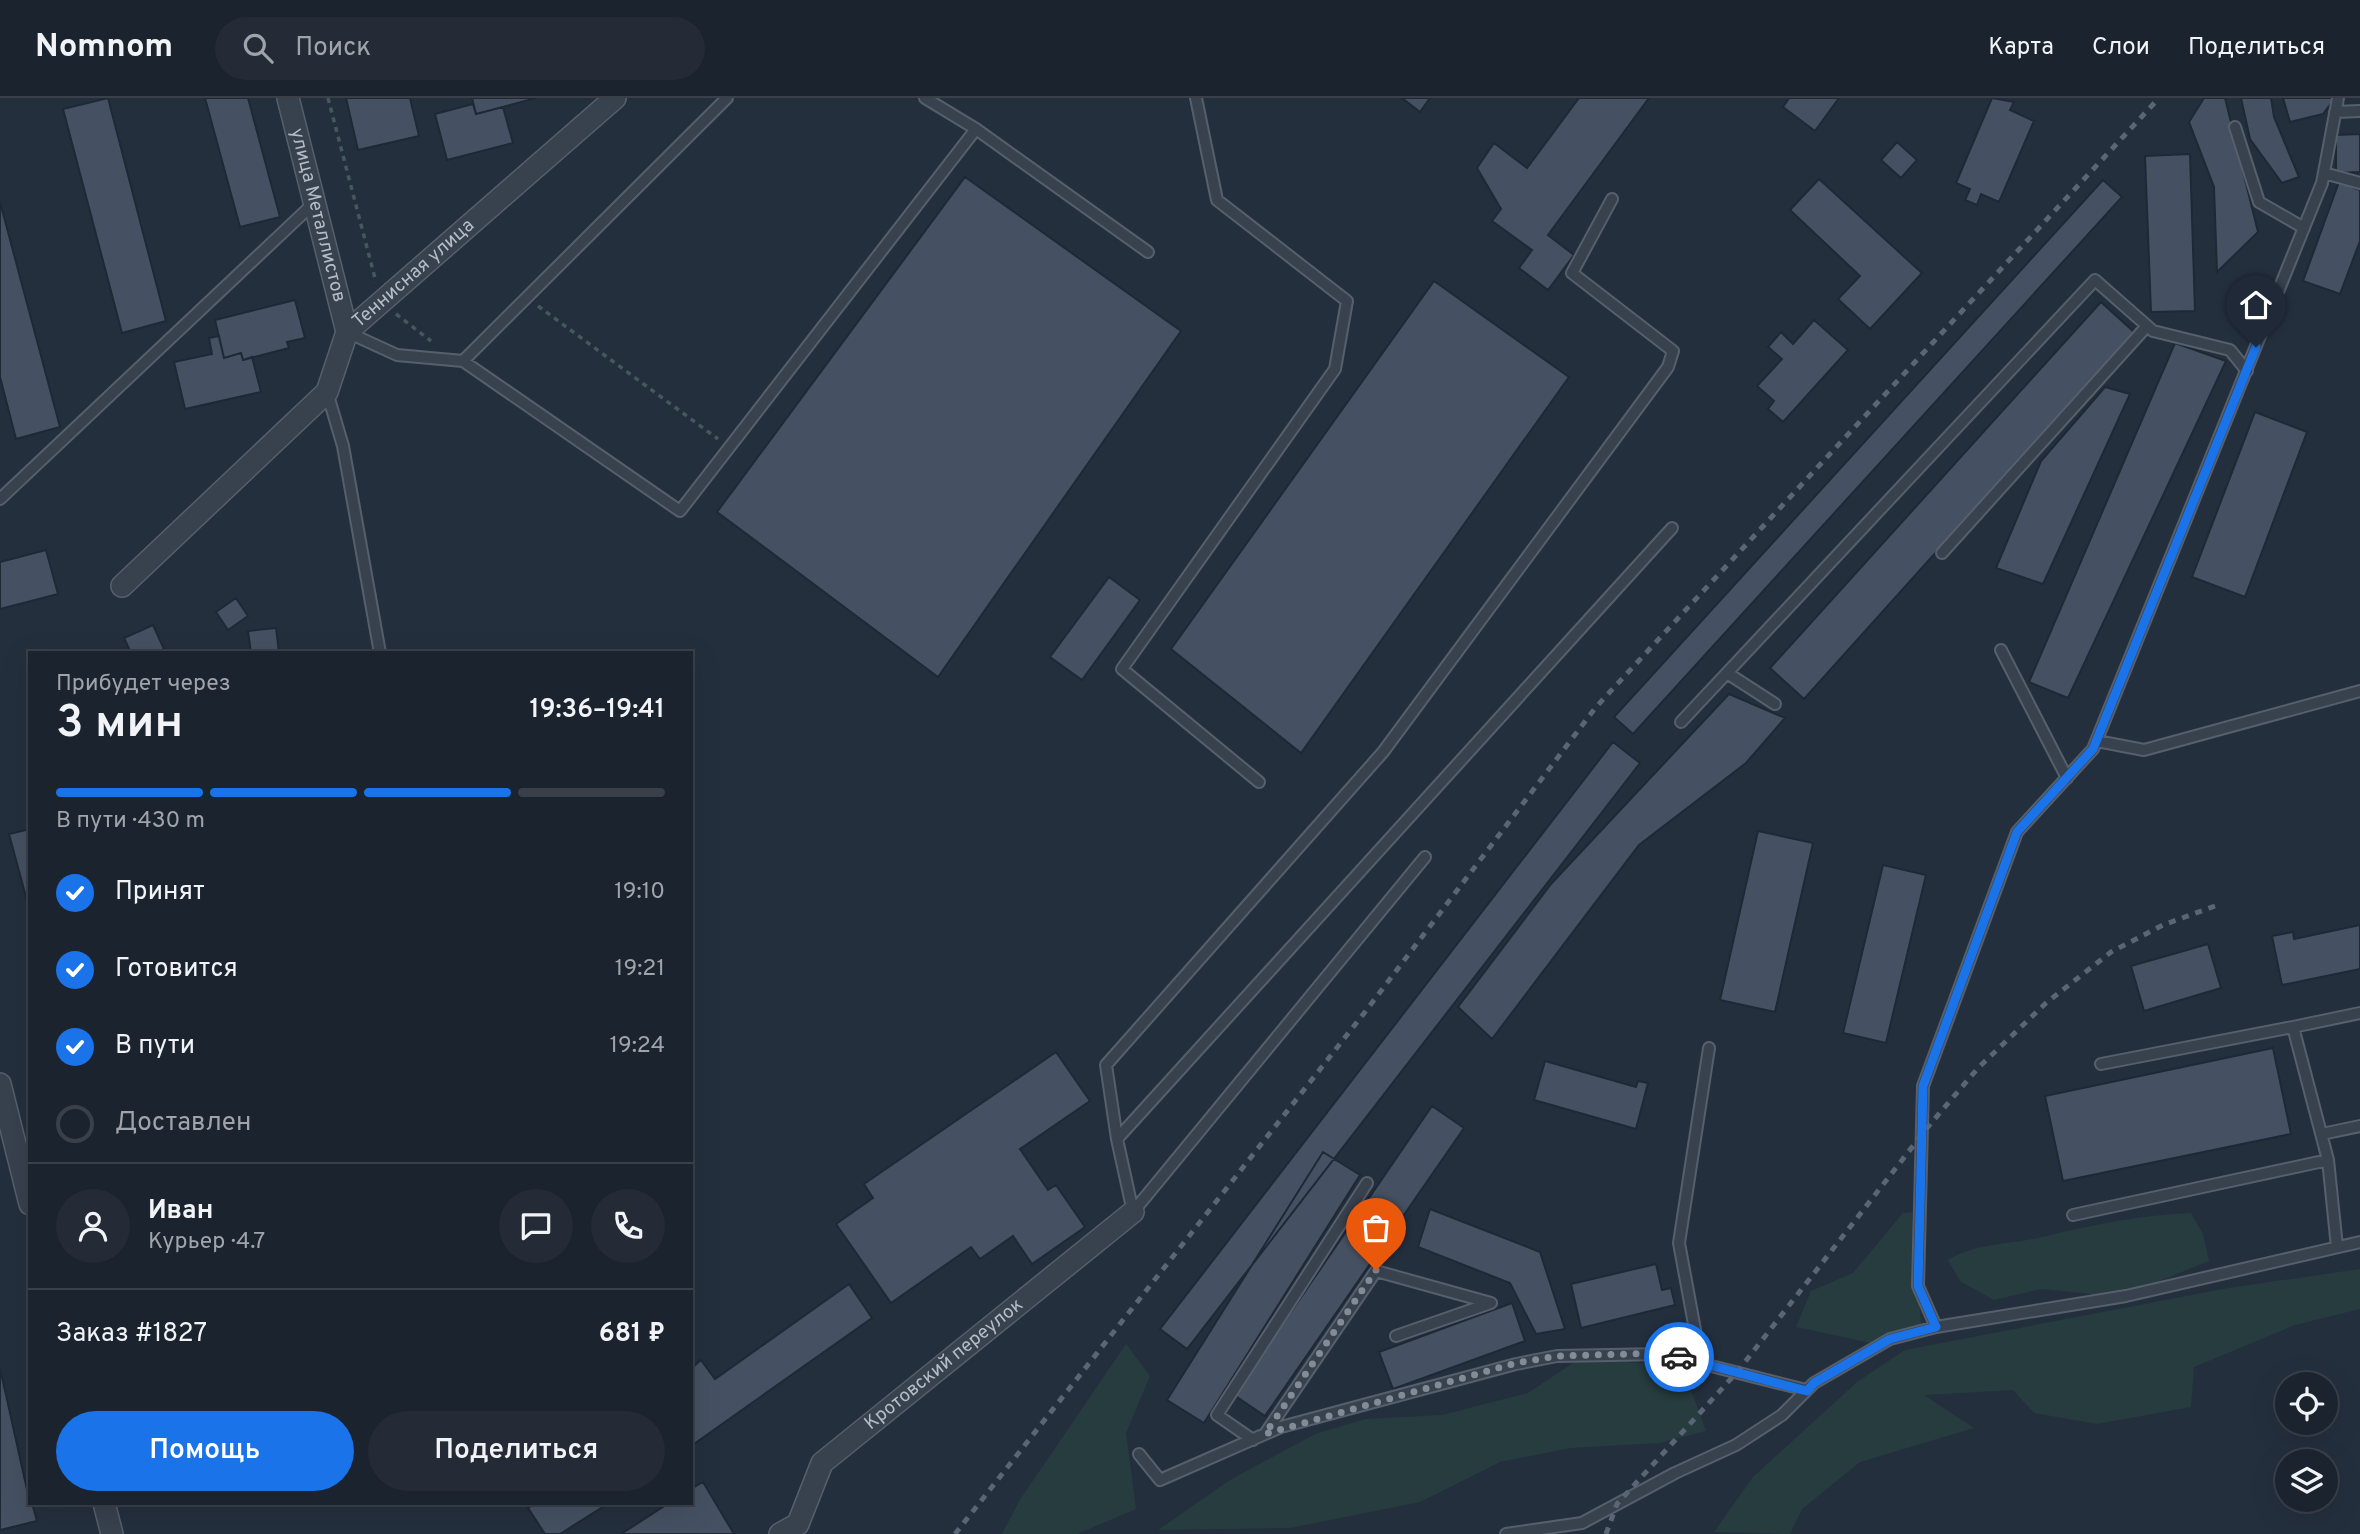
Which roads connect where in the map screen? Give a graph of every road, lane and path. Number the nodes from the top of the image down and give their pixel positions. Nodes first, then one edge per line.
1 (288, 98) edge
2 (328, 98) edge
3 (615, 98) edge
4 (727, 98) edge
5 (925, 98) edge
6 (1196, 98) edge
7 (2338, 98) edge
8 (2360, 111) edge
9 (2335, 112) junction
10 (2235, 127) dead end
11 (976, 129) junction
12 (2324, 173) junction
13 (2360, 183) edge
14 (1612, 199) dead end
15 (314, 204) junction
16 (2304, 228) junction
17 (1148, 252) dead end
18 (527, 298) junction
19 (381, 302) junction
20 (2147, 326) junction
21 (347, 332) junction
22 (444, 345) dead end
23 (463, 361) junction
24 (2247, 370) junction
25 (327, 392) junction
26 (729, 448) junction
27 (0, 499) edge
28 (1672, 528) dead end
29 (1942, 553) dead end
30 (122, 586) dead end
31 (2001, 650) dead end
32 (380, 651) edge
33 (1727, 673) junction
34 (2360, 691) edge
35 (1774, 704) dead end
36 (1681, 722) dead end
37 (2097, 741) junction
38 (2067, 778) junction
39 (1259, 782) dead end
40 (1425, 856) dead end
41 (2360, 1013) edge
42 (2293, 1027) junction
43 (1709, 1048) dead end
44 (2101, 1064) dead end
45 (0, 1084) edge
46 (2360, 1126) edge
47 (2322, 1134) junction
48 (1117, 1139) junction
49 (2329, 1160) junction
50 (1367, 1183) dead end
51 (28, 1196) edge
52 (1133, 1212) junction
53 (2073, 1215) dead end
54 (2360, 1242) edge
55 (2337, 1247) junction
56 (1936, 1327) junction
57 (1396, 1336) dead end
58 (1701, 1362) junction
59 (1807, 1391) junction
60 (1265, 1434) junction
61 (1253, 1440) junction
62 (1139, 1454) dead end
63 (105, 1505) edge
64 (112, 1534) edge
65 (780, 1534) edge
66 (1506, 1534) edge

1 - 15 street, улица Металлистов
2 - 19 path
3 - 19 street, Теннисная улица
4 - 18 lane
5 - 11 lane
6 - 39 lane
7 - 9 lane
8 - 9 lane
9 - 12 lane
10 - 16 lane
11 - 17 lane
11 - 26 lane
12 - 13 lane
12 - 16 lane
14 - 48 lane
15 - 21 street, улица Металлистов
15 - 27 lane
16 - 24 lane
18 - 23 lane
18 - 26 path
19 - 21 street, Теннисная улица
19 - 22 path
20 - 24 lane
20 - 29 lane
20 - 33 lane
21 - 23 lane
21 - 25 street, Теннисная улица
23 - 26 lane
24 - 37 lane
25 - 30 street, Теннисная улица
25 - 32 lane
28 - 48 lane
31 - 38 lane
33 - 35 lane
33 - 36 lane
34 - 37 lane
37 - 38 lane
38 - 56 lane
40 - 52 lane
41 - 42 lane
42 - 44 lane
42 - 47 lane
43 - 58 lane
45 - 51 street
46 - 47 lane
47 - 49 lane
48 - 52 lane
49 - 53 lane
49 - 55 lane
50 - 61 lane
52 - 65 street, Кротовский переулок
54 - 55 lane
55 - 56 lane
56 - 59 lane
57 - 60 lane
58 - 59 lane
58 - 60 lane
59 - 66 lane
60 - 61 lane
61 - 62 lane
63 - 64 street

